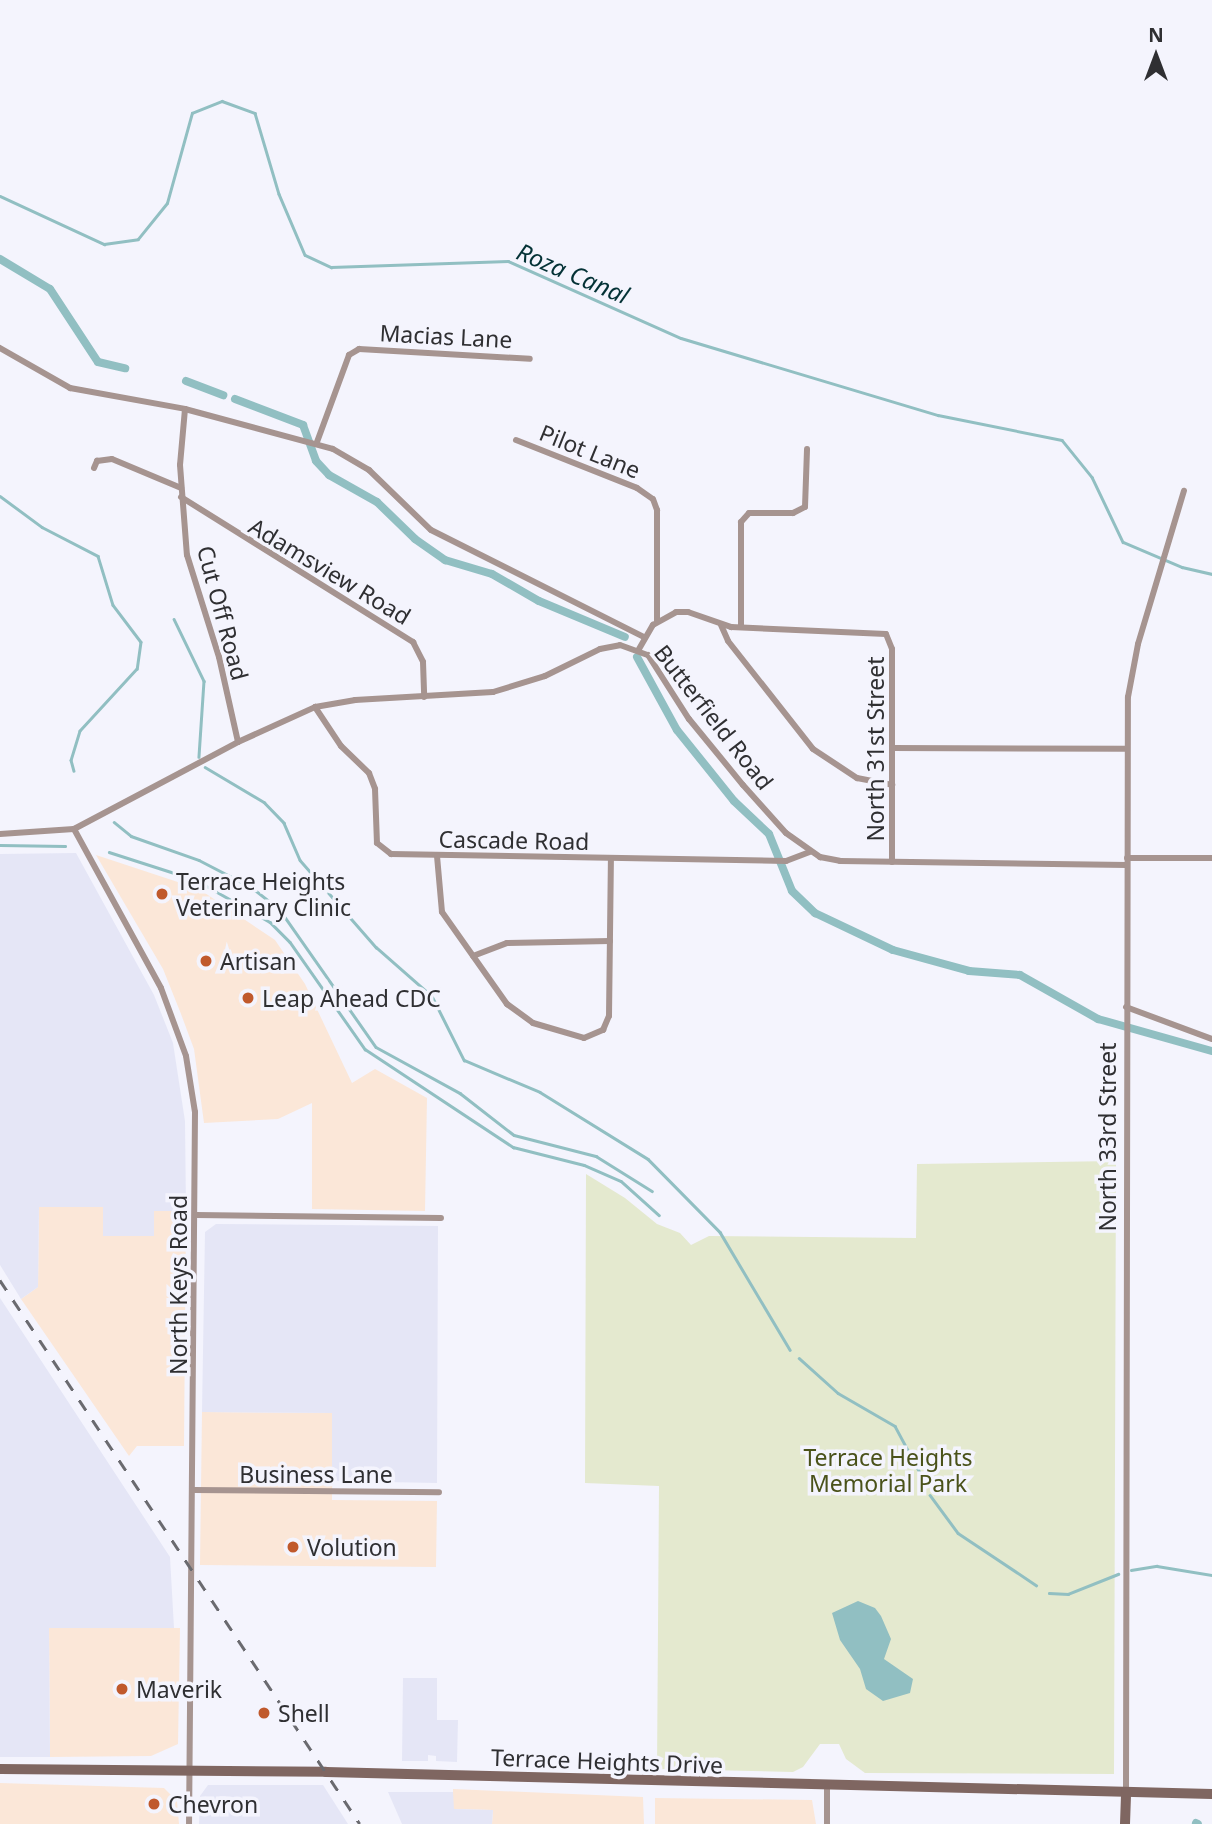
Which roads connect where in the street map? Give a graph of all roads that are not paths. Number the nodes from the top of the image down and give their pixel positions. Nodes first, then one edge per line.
1 (0, 348) edge
2 (530, 359) dead end
3 (185, 409) junction
4 (516, 440) dead end
5 (315, 441) junction
6 (807, 449) dead end
7 (94, 468) dead end
8 (181, 488) junction
9 (1184, 491) dead end
10 (181, 497) junction
11 (657, 621) junction
12 (721, 625) junction
13 (741, 627) junction
14 (644, 636) junction
15 (639, 649) junction
16 (424, 697) junction
17 (315, 707) junction
18 (238, 742) junction
19 (892, 748) junction
20 (1127, 749) junction
21 (892, 785) junction
22 (74, 829) junction
23 (0, 834) edge
24 (810, 852) junction
25 (438, 856) junction
26 (1212, 858) edge
27 (611, 859) junction
28 (1127, 861) junction
29 (892, 862) junction
30 (610, 941) junction
31 (473, 956) junction
32 (1126, 1007) junction
33 (1212, 1039) edge
34 (196, 1215) junction
35 (441, 1218) dead end
36 (194, 1490) junction
37 (439, 1492) dead end
38 (0, 1769) edge
39 (190, 1769) junction
40 (827, 1787) junction
41 (1126, 1792) junction
42 (1212, 1794) edge
43 (189, 1824) edge
44 (827, 1824) edge
45 (1125, 1824) edge

1 - 3 street
2 - 5 street, Macias Lane
3 - 5 street
3 - 8 street, Cut Off Road
4 - 11 street, Pilot Lane
5 - 14 street
6 - 13 street
7 - 8 street
8 - 10 street, Cut Off Road
9 - 20 street, North 33rd Street
10 - 16 street, Adamsview Road
10 - 18 street, Cut Off Road
11 - 12 street
11 - 14 street
12 - 13 street
12 - 21 street
13 - 19 street, North 31st Street
14 - 15 street
15 - 16 street, Butterfield Road
15 - 24 street, Butterfield Road
16 - 17 street, Butterfield Road
17 - 18 street, Butterfield Road
17 - 25 street, Cascade Road
18 - 22 street, Butterfield Road
19 - 20 street
19 - 21 street, North 31st Street
20 - 28 street, North 33rd Street
21 - 29 street, North 31st Street
22 - 23 street, Butterfield Road
22 - 34 street, North Keys Road
24 - 27 street, Cascade Road
24 - 29 street
25 - 27 street, Cascade Road
25 - 31 street
26 - 28 street
27 - 30 street
28 - 29 street
28 - 32 street, North 33rd Street
30 - 31 street
30 - 31 street
32 - 33 street
32 - 41 street, North 33rd Street
34 - 35 street
34 - 36 street, North Keys Road
36 - 37 street, Business Lane
36 - 39 street, North Keys Road
38 - 39 main road, Terrace Heights Drive
39 - 40 main road, Terrace Heights Drive
39 - 43 street, North Keys Road
40 - 41 main road, Terrace Heights Drive
40 - 44 street
41 - 42 main road, Terrace Heights Drive
41 - 45 main road

